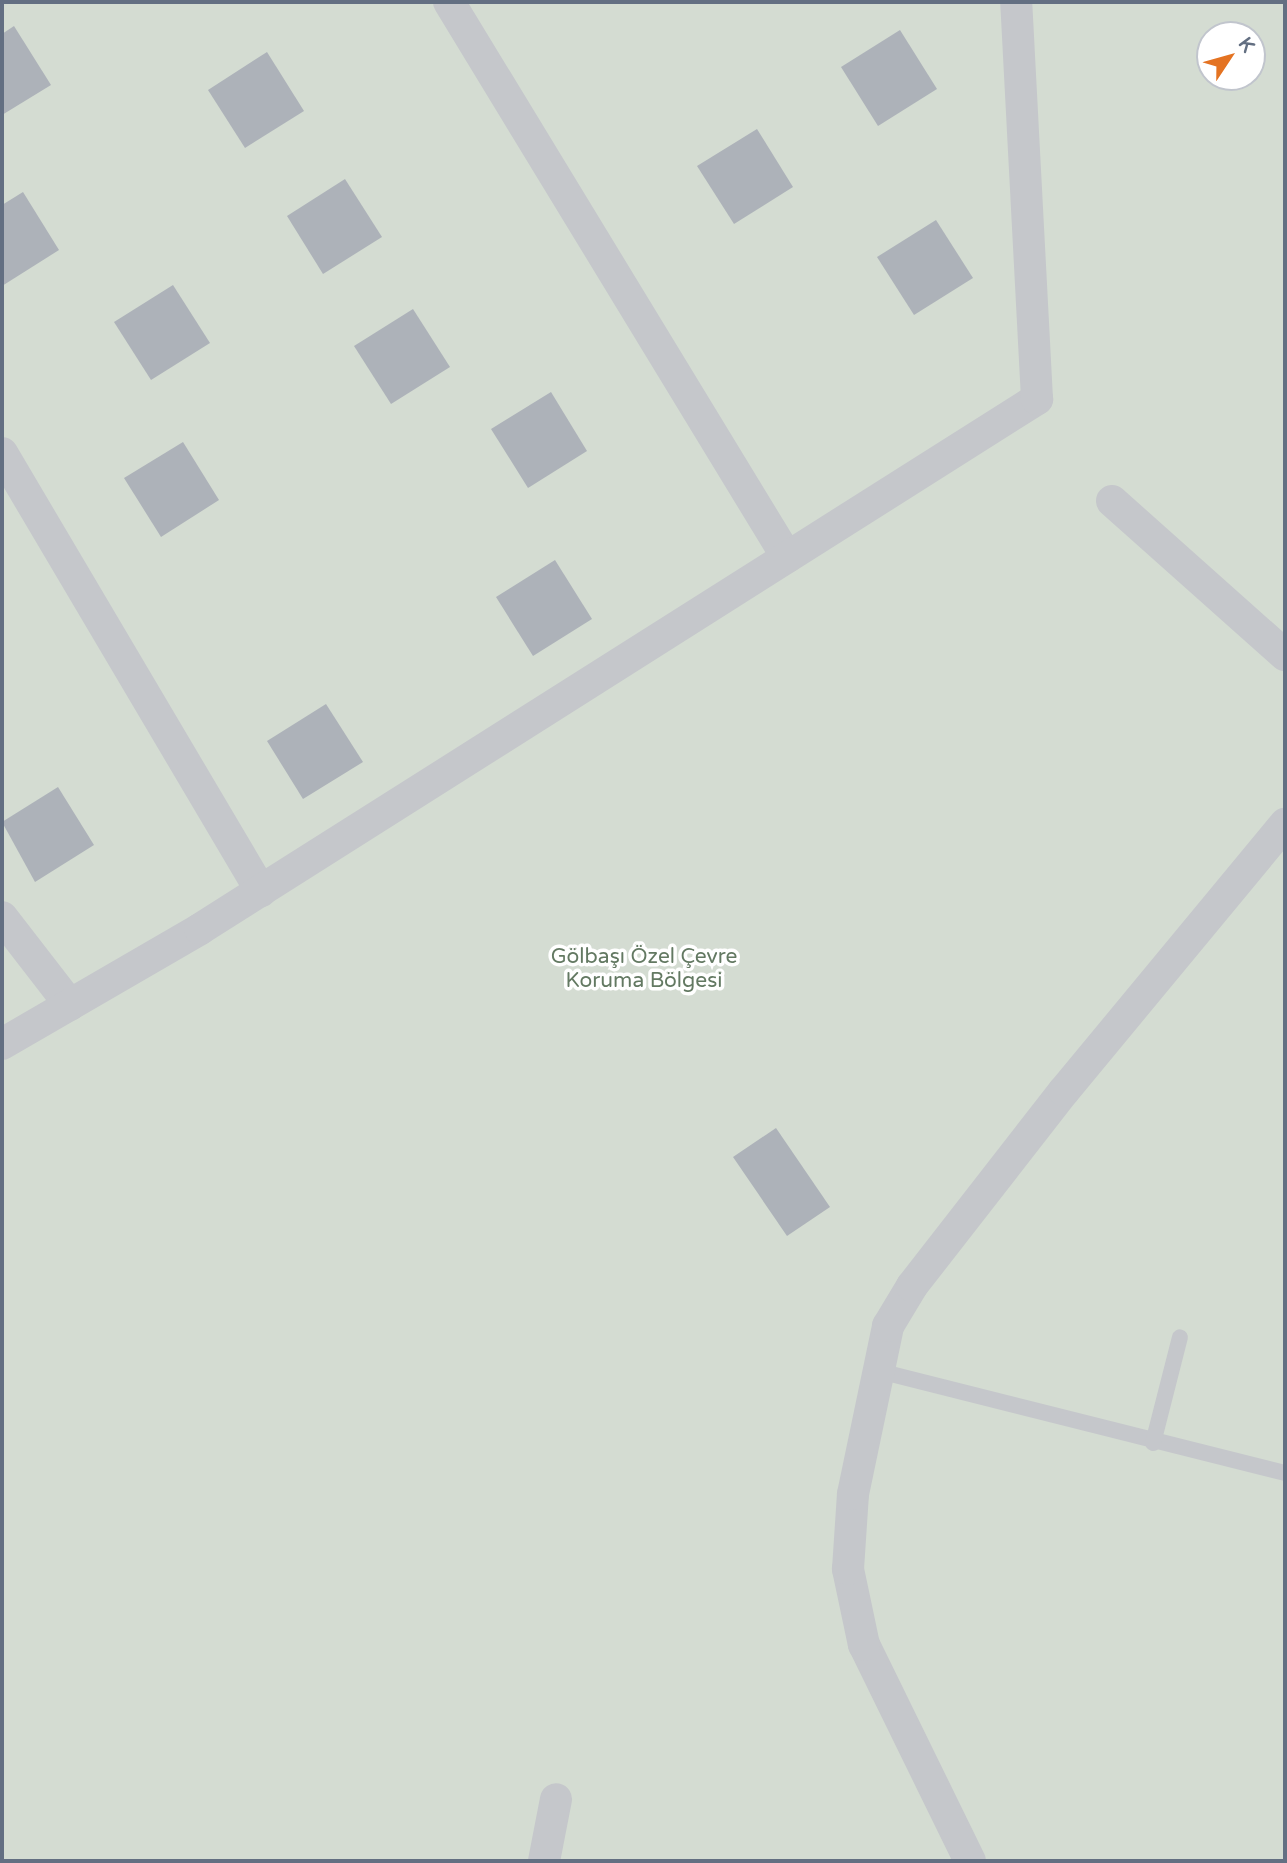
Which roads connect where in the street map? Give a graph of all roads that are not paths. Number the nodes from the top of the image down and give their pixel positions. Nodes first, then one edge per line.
1 (449, 2) edge
2 (1016, 2) edge
3 (2, 453) edge
4 (1112, 501) dead end
5 (787, 558) junction
6 (1285, 655) edge
7 (1285, 824) edge
8 (261, 891) junction
9 (2, 918) edge
10 (70, 1005) junction
11 (2, 1044) edge
12 (1180, 1337) dead end
13 (879, 1371) junction
14 (1153, 1443) junction
15 (1285, 1473) edge
16 (556, 1800) dead end
17 (544, 1861) edge
18 (970, 1861) edge

1 - 5 street
2 - 5 street
3 - 8 street
4 - 6 street
5 - 8 street
7 - 13 street
8 - 10 street
9 - 10 street
10 - 11 street
12 - 14 lane
13 - 14 lane
13 - 18 street
14 - 15 lane
16 - 17 street

